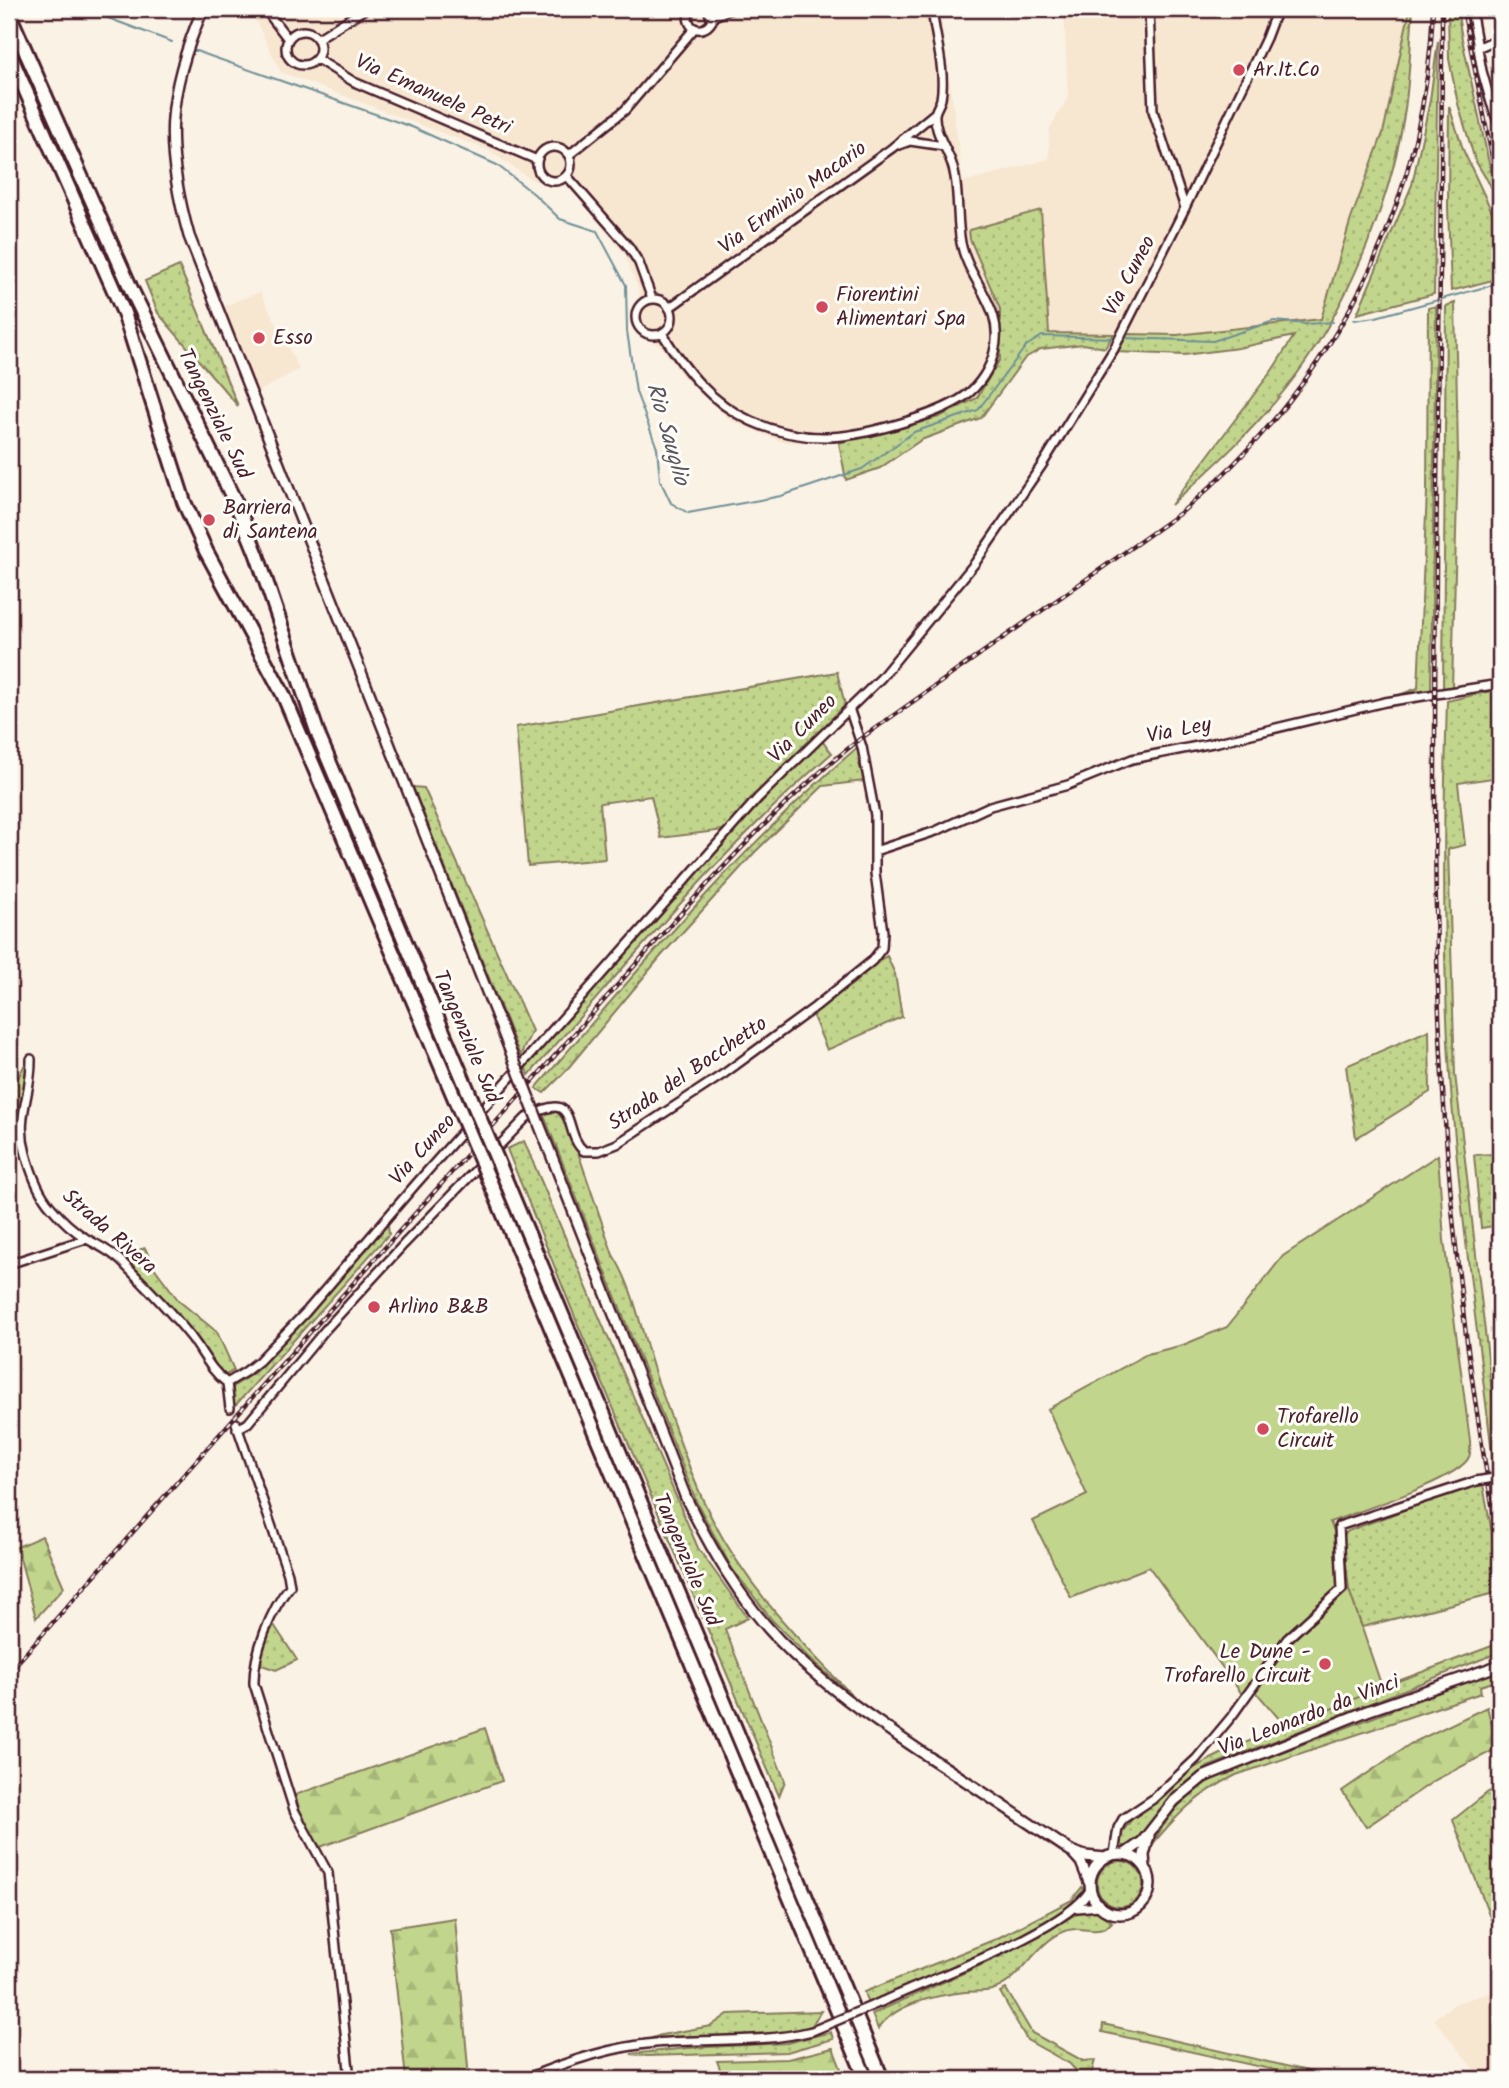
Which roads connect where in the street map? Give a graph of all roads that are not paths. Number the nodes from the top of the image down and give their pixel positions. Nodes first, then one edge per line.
1 (203, 9) edge
2 (265, 9) edge
3 (365, 9) edge
4 (691, 9) edge
5 (708, 9) edge
6 (731, 9) edge
7 (932, 9) edge
8 (1149, 9) edge
9 (1277, 9) edge
10 (1471, 9) edge
11 (10, 14) edge
12 (712, 17) junction
13 (694, 29) junction
14 (1500, 38) edge
15 (288, 39) junction
16 (317, 39) junction
17 (1477, 48) junction
18 (9, 53) edge
19 (317, 58) junction
20 (1500, 99) edge
21 (1491, 103) junction
22 (935, 113) junction
23 (1500, 127) edge
24 (944, 146) junction
25 (892, 148) junction
26 (569, 155) junction
27 (537, 160) junction
28 (567, 176) junction
29 (1185, 208) junction
30 (652, 299) junction
31 (669, 308) junction
32 (662, 333) junction
33 (1500, 684) edge
34 (849, 708) junction
35 (875, 851) junction
36 (31, 1059) dead end
37 (86, 1238) junction
38 (9, 1264) edge
39 (227, 1383) junction
40 (230, 1408) dead end
41 (1500, 1477) edge
42 (1500, 1665) edge
43 (1151, 1831) junction
44 (1071, 1851) junction
45 (1125, 1854) junction
46 (1109, 1856) junction
47 (1144, 1867) junction
48 (1089, 1886) junction
49 (1099, 1906) junction
50 (1074, 1909) junction
51 (350, 2079) edge
52 (525, 2079) edge
53 (866, 2079) edge
54 (882, 2079) edge

1 - 44 street, bridge
2 - 15 street
3 - 16 street
4 - 13 street
5 - 12 street
6 - 12 street
7 - 22 street
8 - 29 street
9 - 29 street, Via Cuneo
10 - 17 street
11 - 54 highway, Tangenziale Sud, bridge
12 - 13 street
13 - 26 street
14 - 17 street
15 - 16 street
15 - 19 street
16 - 19 street
17 - 21 street
18 - 53 highway, Tangenziale Sud, bridge
19 - 27 street, Via Emanuele Petri
20 - 21 street
21 - 23 street
22 - 24 street
22 - 25 street, Via Erminio Macario
24 - 25 street
24 - 32 street
25 - 31 street, Via Erminio Macario
26 - 27 street
26 - 28 street
27 - 28 street
28 - 30 street
29 - 34 street, Via Cuneo
30 - 31 street
30 - 32 street
31 - 32 street
33 - 35 street, Via Ley
34 - 35 street, Strada del Bocchetto
34 - 39 street, Via Cuneo
35 - 51 street, Strada del Bocchetto
36 - 37 street, Strada Rivera
37 - 38 street
37 - 39 street, Strada Rivera
39 - 40 street
41 - 46 street, bridge
42 - 43 street, Via Leonardo da Vinci
43 - 45 street, Via Leonardo da Vinci
43 - 47 street, Via Leonardo da Vinci
44 - 46 street
44 - 48 street
45 - 46 street
45 - 47 street
46 - 48 street
47 - 49 street
48 - 49 street
48 - 50 street
49 - 50 street
50 - 52 street, bridge

